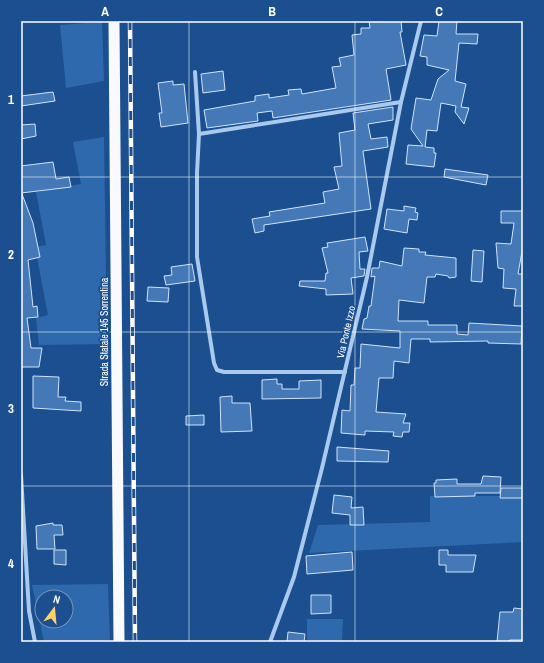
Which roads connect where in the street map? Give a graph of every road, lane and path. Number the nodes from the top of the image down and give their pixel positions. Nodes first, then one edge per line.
1 (114, 21) edge
2 (422, 21) edge
3 (195, 72) dead end
4 (401, 102) junction
5 (199, 134) junction
6 (345, 372) junction
7 (21, 475) edge
8 (36, 642) edge
9 (119, 642) edge
10 (270, 642) edge

1 - 9 highway, Strada Statale 145 Sorrentina
2 - 4 street, Via Ponte Izzo
3 - 5 street
4 - 5 street
4 - 6 street, Via Ponte Izzo
5 - 6 street
6 - 10 street, Via Ponte Izzo
7 - 8 street

